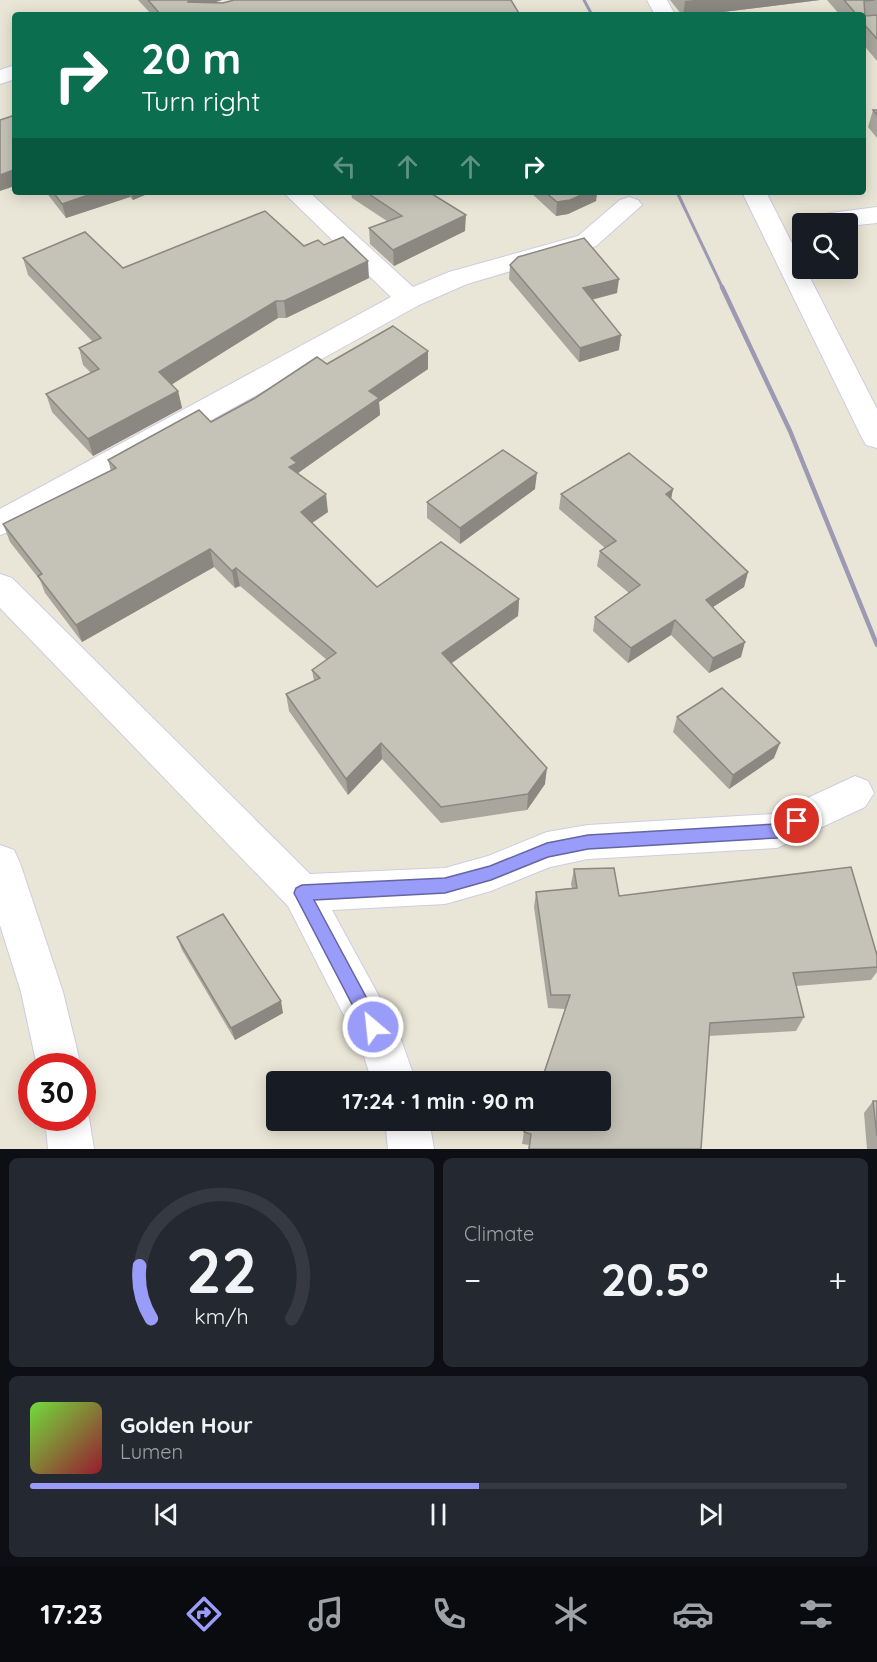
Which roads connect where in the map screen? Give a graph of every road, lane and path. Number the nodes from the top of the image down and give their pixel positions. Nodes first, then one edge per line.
1 (298, 195) edge
2 (756, 195) edge
3 (629, 205) dead end
4 (877, 215) edge
5 (858, 217) edge
6 (792, 225) edge
7 (772, 228) junction
8 (409, 299) junction
9 (877, 438) edge
10 (0, 523) edge
11 (0, 587) edge
12 (852, 795) dead end
13 (0, 863) edge
14 (302, 893) junction
15 (56, 1053) edge
16 (391, 1071) edge
17 (69, 1131) edge
18 (409, 1131) edge
19 (71, 1149) edge
20 (411, 1149) edge

1 - 8 street
2 - 7 street
3 - 8 street
4 - 5 street
6 - 7 street
7 - 9 street
8 - 10 street
11 - 14 street
12 - 14 street
13 - 15 street
14 - 16 street
17 - 19 street
18 - 20 street

